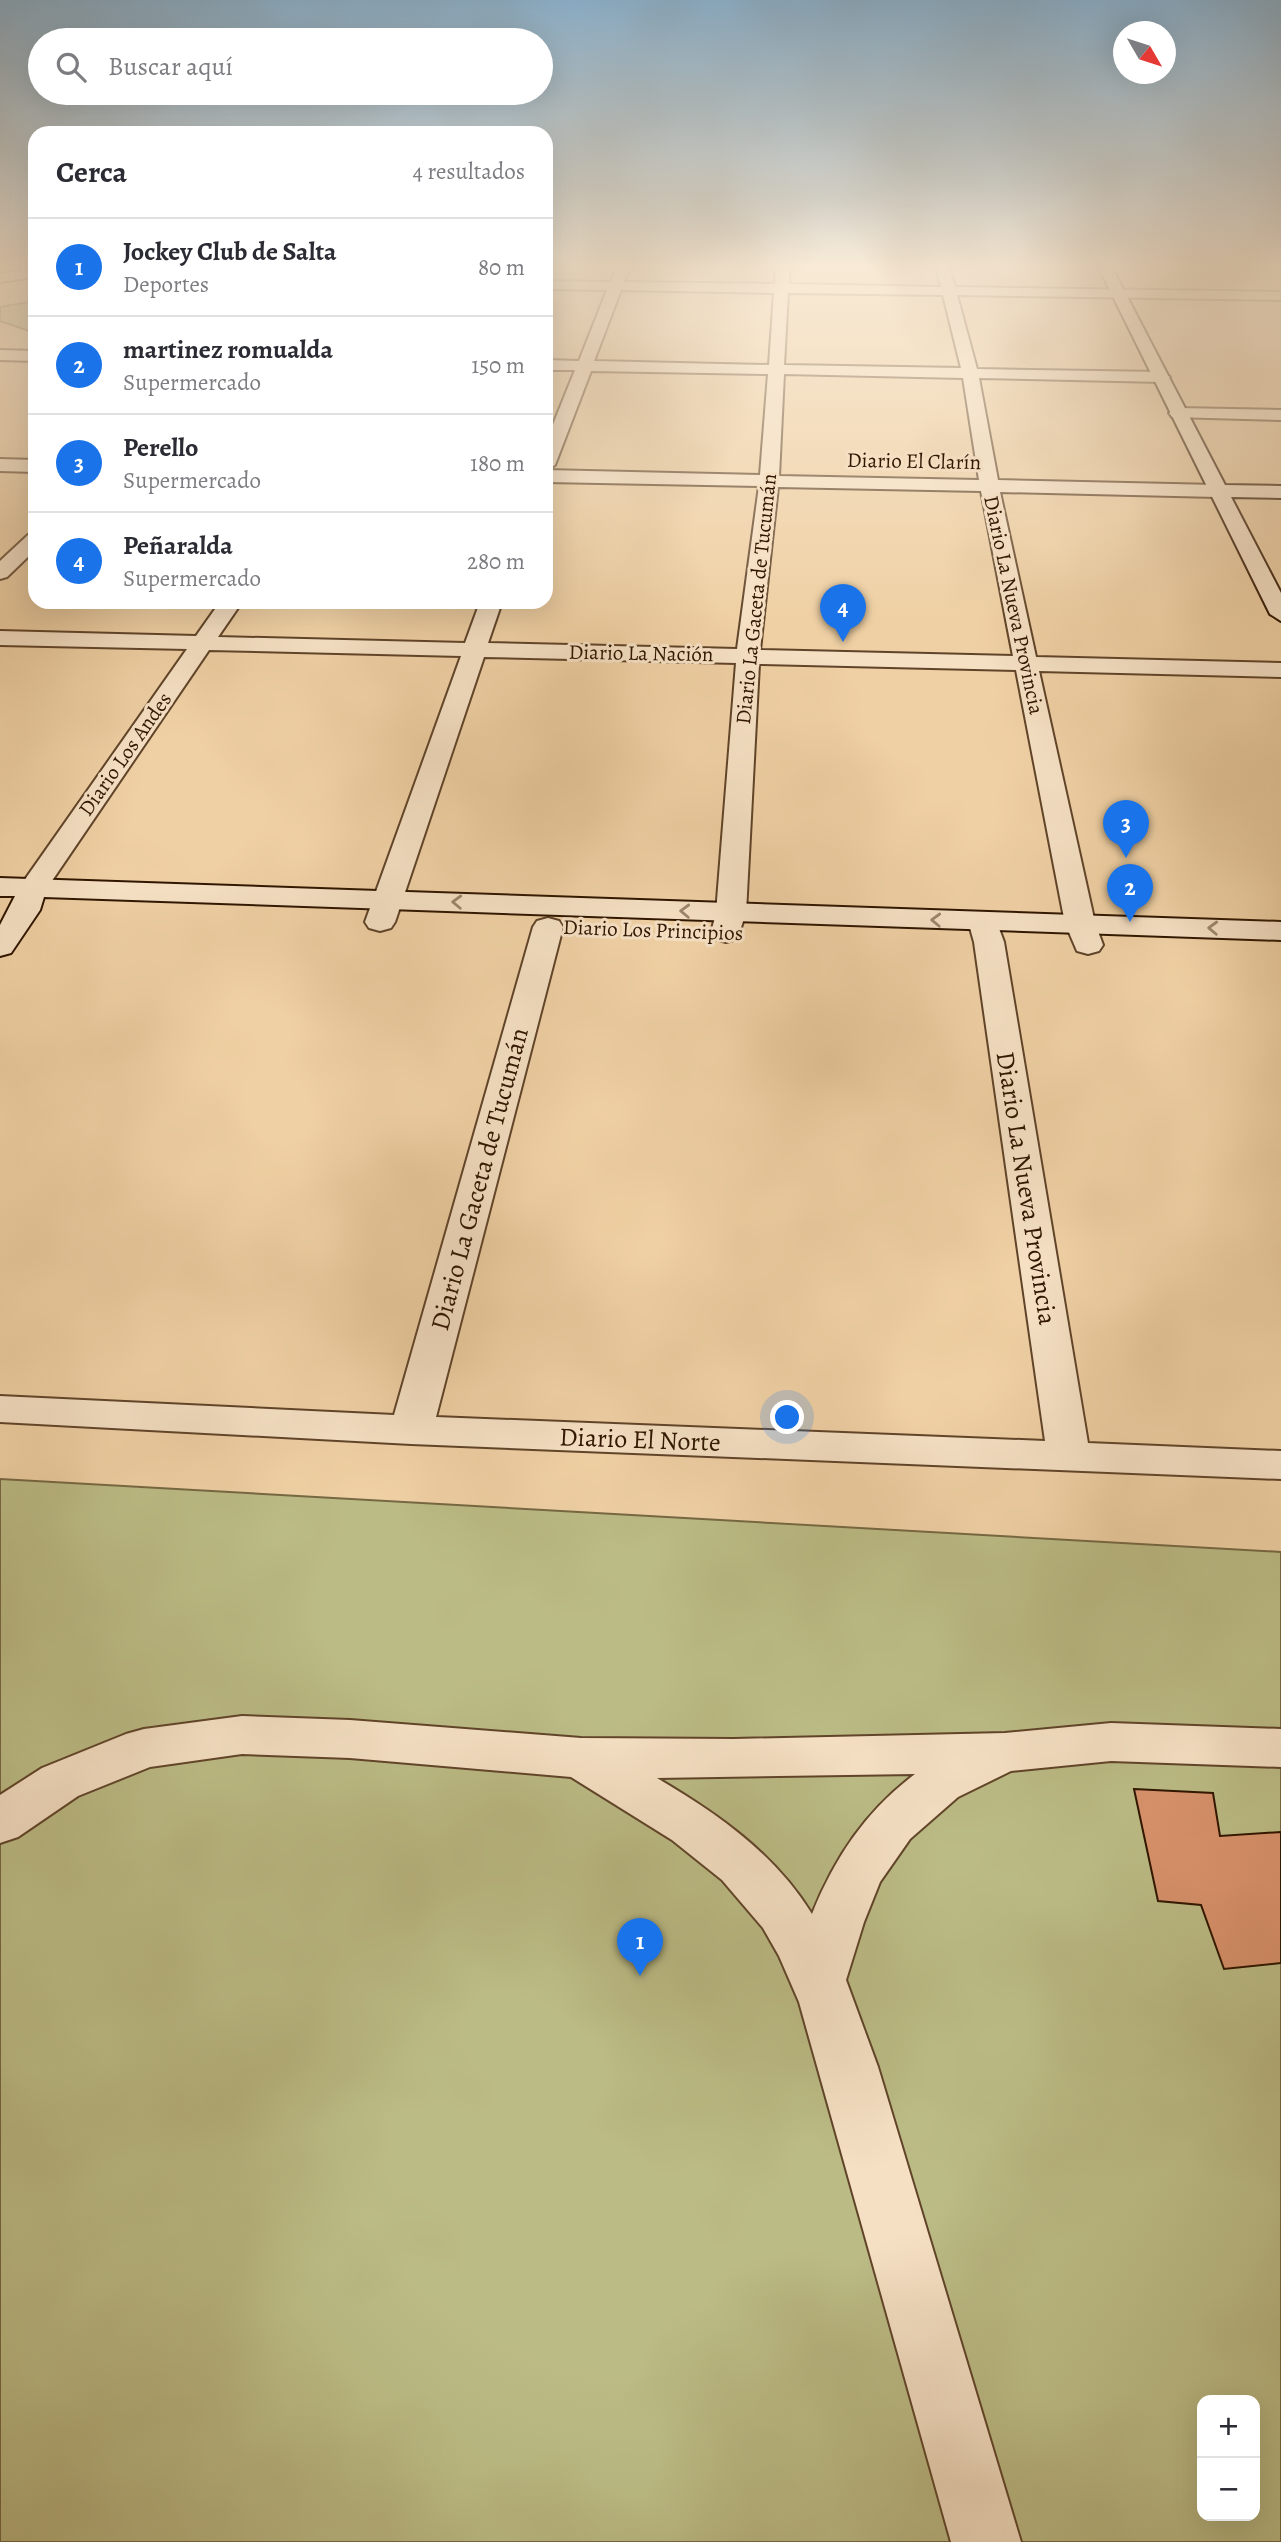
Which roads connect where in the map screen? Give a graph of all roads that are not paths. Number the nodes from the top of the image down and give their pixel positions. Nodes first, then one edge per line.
1 (579, 383) edge
2 (774, 383) edge
3 (972, 383) edge
4 (1165, 383) edge
5 (1178, 413) junction
6 (1281, 415) edge
7 (553, 448) edge
8 (0, 465) edge
9 (28, 466) edge
10 (553, 476) edge
11 (769, 481) junction
12 (989, 485) junction
13 (1217, 491) junction
14 (1281, 492) edge
15 (28, 546) edge
16 (0, 573) edge
17 (225, 609) edge
18 (488, 609) edge
19 (1281, 614) edge
20 (0, 638) edge
21 (202, 643) junction
22 (472, 649) junction
23 (748, 656) junction
24 (1028, 664) junction
25 (1281, 670) edge
26 (0, 887) edge
27 (19, 902) edge
28 (383, 911) junction
29 (729, 923) junction
30 (548, 927) junction
31 (1281, 931) edge
32 (986, 932) junction
33 (1084, 934) junction
34 (0, 947) edge
35 (1281, 952) edge
36 (0, 1409) edge
37 (411, 1430) junction
38 (1068, 1455) junction
39 (1281, 1465) edge
40 (1281, 1748) edge
41 (1005, 1752) junction
42 (581, 1758) junction
43 (0, 1822) edge
44 (818, 1981) junction
45 (986, 2542) edge

1 - 7 street
2 - 11 street, Diario La Gaceta de Tucumán
3 - 12 street, Diario La Nueva Provincia
4 - 5 street
5 - 6 street
5 - 13 street
8 - 9 street
10 - 11 street, Diario El Clarín
11 - 12 street, Diario El Clarín
11 - 23 street, Diario La Gaceta de Tucumán
12 - 13 street, Diario El Clarín
12 - 24 street, Diario La Nueva Provincia
13 - 14 street, Diario El Clarín
13 - 19 street
15 - 16 street
17 - 21 street, Diario Los Andes
18 - 22 street
20 - 21 street, Diario La Nación
21 - 22 street, Diario La Nación
21 - 27 street, Diario Los Andes
22 - 23 street, Diario La Nación
22 - 28 street
23 - 24 street, Diario La Nación
23 - 29 street, Diario La Gaceta de Tucumán
24 - 25 street, Diario La Nación
24 - 33 street, Diario La Nueva Provincia
26 - 27 street, Diario Los Principios
27 - 28 street, Diario Los Principios
27 - 34 street, Diario Los Andes
29 -> 28 street, Diario Los Principios
28 - 30 street, Diario Los Principios
29 - 30 street, Diario Los Principios
29 - 32 street, Diario Los Principios
30 - 37 street, Diario La Gaceta de Tucumán
31 -> 33 street, Diario Los Principios
32 - 33 street, Diario Los Principios
32 - 38 street, Diario La Nueva Provincia
33 - 35 street, Diario Los Principios
36 - 37 street, Diario El Norte
37 - 38 street, Diario El Norte
38 - 39 street, Diario El Norte
40 - 41 street
41 - 42 street
41 - 44 street
42 - 43 street
42 - 44 street
44 - 45 street

